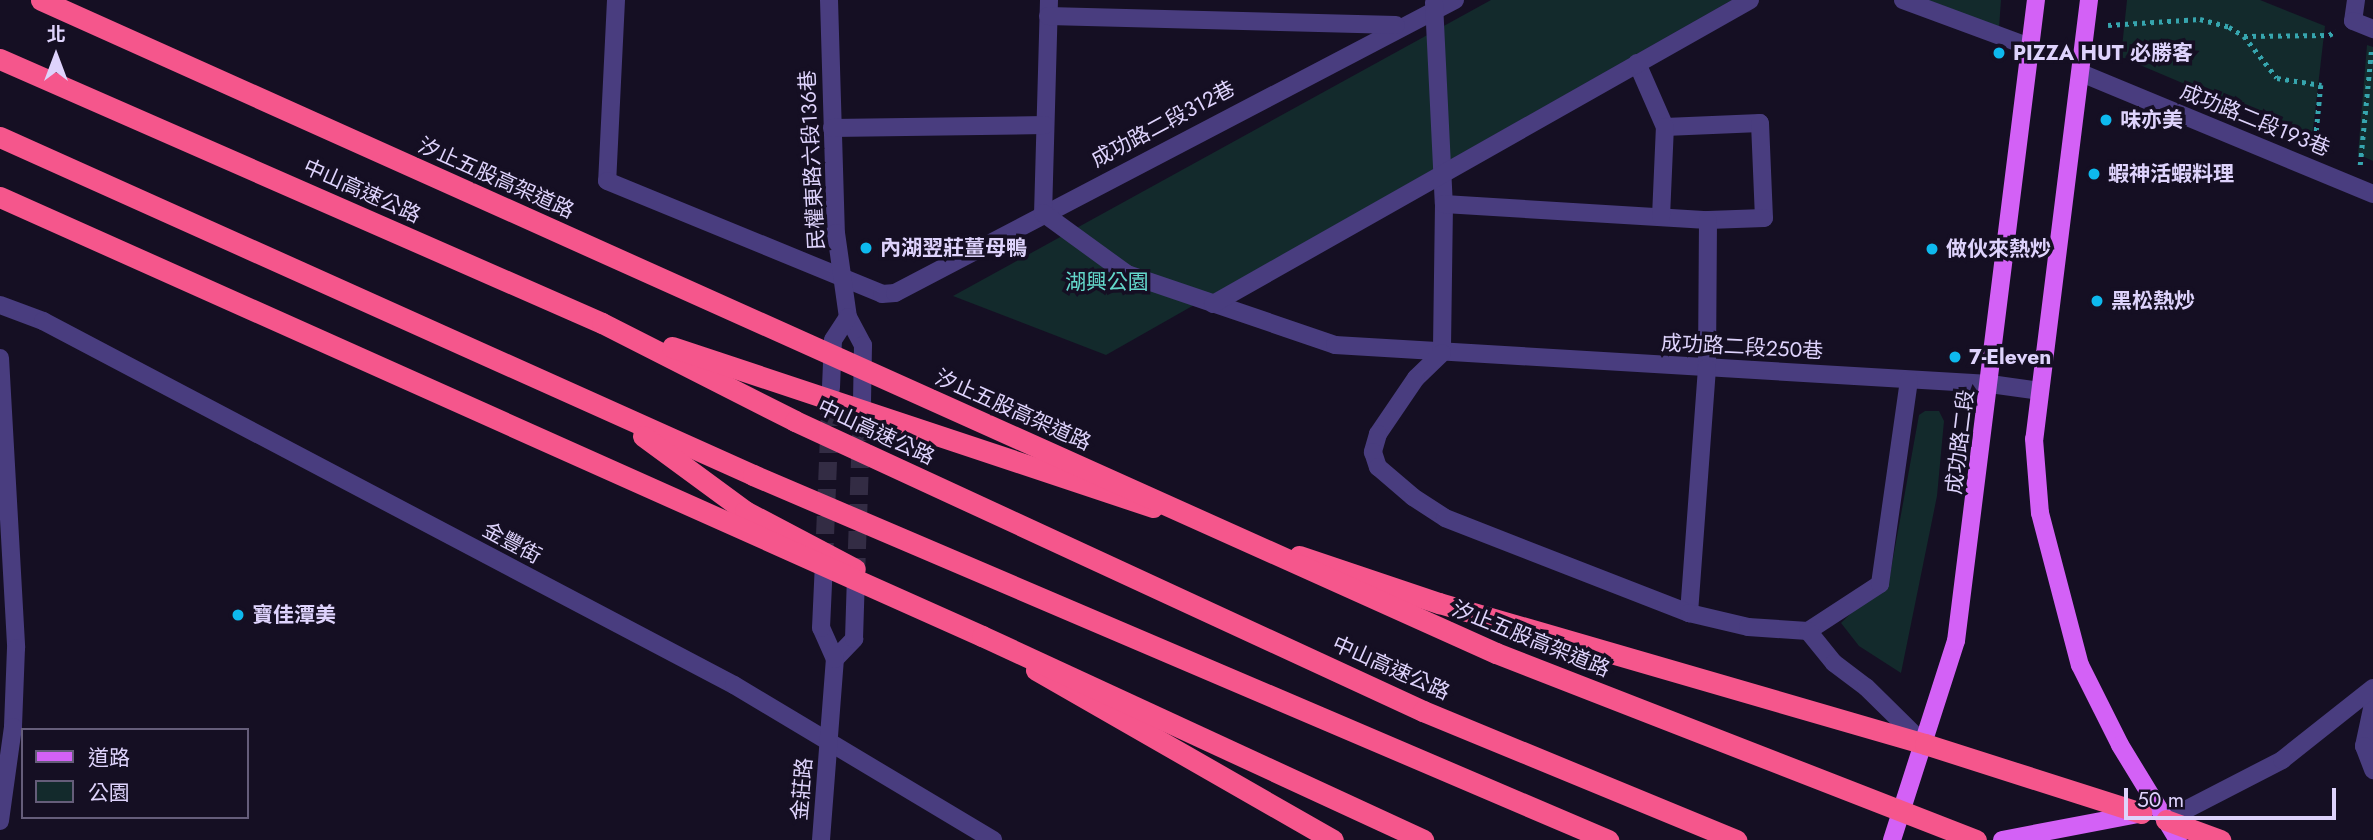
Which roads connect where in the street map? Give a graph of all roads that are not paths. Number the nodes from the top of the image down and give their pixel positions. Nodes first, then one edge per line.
1 (41, 0) edge
2 (616, 0) edge
3 (828, 0) edge
4 (1455, 0) edge
5 (1749, 0) edge
6 (1903, 0) edge
7 (2036, 0) edge
8 (2089, 0) edge
9 (2356, 0) edge
10 (1434, 6) edge
11 (1049, 8) edge
12 (1399, 25) junction
13 (2373, 29) edge
14 (2030, 47) junction
15 (0, 59) edge
16 (1637, 63) junction
17 (2081, 73) junction
18 (1045, 125) junction
19 (1665, 127) junction
20 (832, 128) junction
21 (0, 137) edge
22 (1443, 173) junction
23 (2373, 194) edge
24 (0, 197) edge
25 (1444, 204) junction
26 (1043, 213) junction
27 (1661, 217) junction
28 (1708, 220) junction
29 (843, 279) junction
30 (0, 304) edge
31 (1213, 304) junction
32 (848, 317) junction
33 (602, 323) junction
34 (1442, 353) junction
35 (0, 358) edge
36 (1707, 368) junction
37 (1909, 380) junction
38 (1990, 384) junction
39 (831, 387) tunnel mouth
40 (2040, 391) junction
41 (862, 400) tunnel mouth
42 (613, 414) junction
43 (824, 561) tunnel mouth
44 (856, 576) tunnel mouth
45 (1689, 613) junction
46 (1808, 631) junction
47 (835, 659) junction
48 (2373, 688) edge
49 (2373, 704) edge
50 (829, 743) junction
51 (1925, 744) junction
52 (2373, 770) edge
53 (2141, 813) junction
54 (2166, 820) junction
55 (0, 821) edge
56 (821, 840) edge
57 (993, 840) edge
58 (1333, 840) edge
59 (1423, 840) edge
60 (1608, 840) edge
61 (1736, 840) edge
62 (1892, 840) edge
63 (1976, 840) edge
64 (2002, 840) edge
65 (2178, 840) edge
66 (2220, 840) edge

1 - 63 highway, 汐止五股高架道路, bridge
2 - 29 street
3 - 20 street, 民權東路六段136巷
4 - 10 street, 成功路二段312巷
5 - 16 street
6 - 14 street
7 - 14 main road, 成功路二段
8 - 17 main road
9 - 13 street
10 - 12 street, 成功路二段312巷
10 - 22 street
11 - 12 street
11 - 18 street
12 - 26 street, 成功路二段312巷
14 - 38 main road, 成功路二段
15 - 33 highway, 中山高速公路
16 - 19 street
16 - 22 street
17 - 23 street, 成功路二段193巷
17 - 40 main road
18 - 20 street
18 - 26 street
19 - 27 street
19 - 28 street
20 - 29 street, 民權東路六段136巷
21 - 42 highway
22 - 25 street
22 - 31 street
24 - 59 highway, bridge
25 - 27 street
25 - 34 street
26 - 29 street, 成功路二段312巷
26 - 31 street, 成功路二段250巷
27 - 28 street
28 - 36 street
29 - 32 street, 民權東路六段136巷
30 - 50 street, 金豐街
31 - 34 street, 成功路二段250巷
32 - 39 street
32 - 41 street, 民權東路六段136巷
33 - 51 highway
33 - 61 highway, 中山高速公路
34 - 36 street, 成功路二段250巷
34 - 45 street
35 - 55 street
36 - 37 street, 成功路二段250巷
36 - 45 street
37 - 38 street, 成功路二段250巷
37 - 46 street
38 - 40 street, 成功路二段250巷
38 - 51 main road, 成功路二段
40 - 54 main road
42 - 58 highway
42 - 60 highway
43 - 47 street
44 - 47 street
45 - 46 street
46 - 51 street
47 - 50 street
48 - 54 street
49 - 52 street
50 - 56 street, 金莊路
50 - 57 street, 金豐街
51 - 53 highway
51 - 62 main road, 成功路二段
53 - 54 main road
53 - 64 main road
54 - 65 main road
54 - 66 highway

